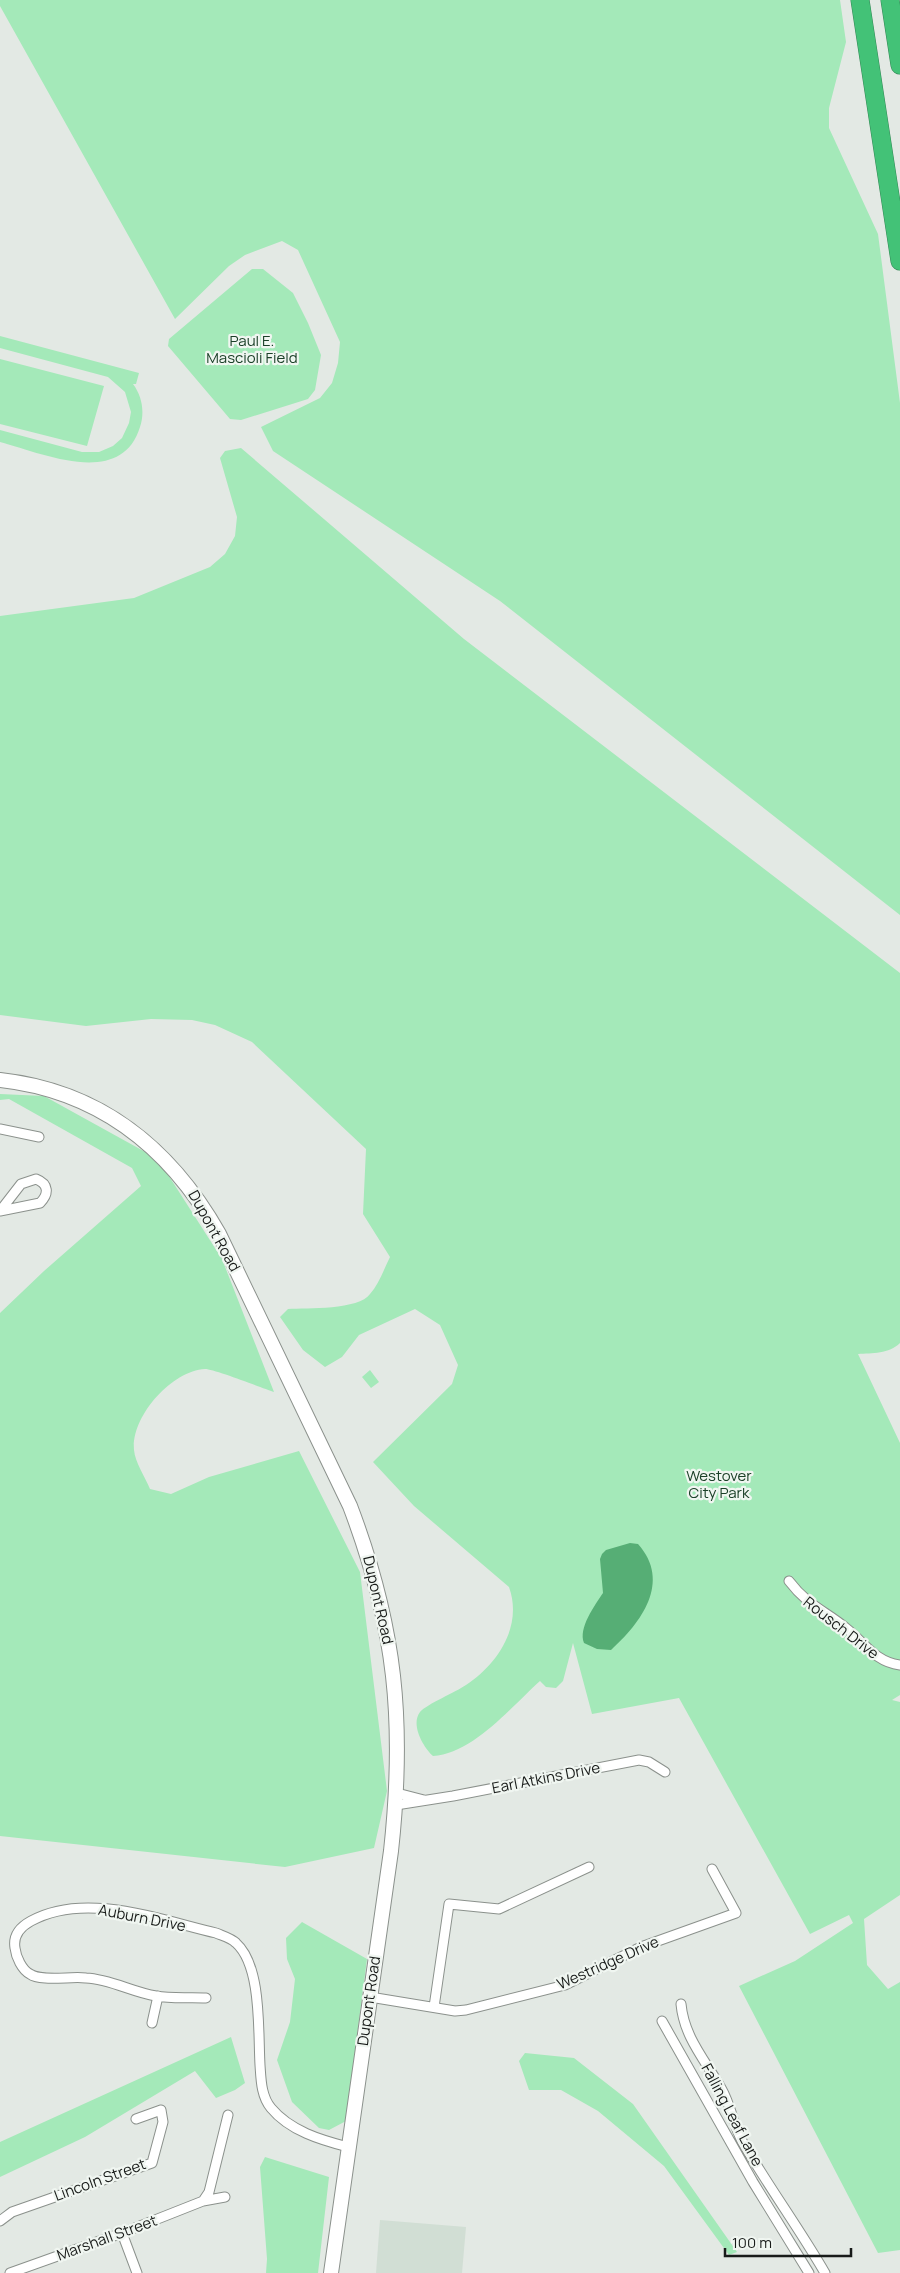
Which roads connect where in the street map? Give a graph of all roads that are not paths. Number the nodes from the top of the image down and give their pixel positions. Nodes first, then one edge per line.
1 (860, 0) edge
2 (890, 0) edge
3 (900, 65) edge
4 (900, 261) edge
5 (0, 1080) edge
6 (0, 1129) edge
7 (39, 1137) dead end
8 (0, 1211) edge
9 (789, 1581) dead end
10 (900, 1664) edge
11 (665, 1772) dead end
12 (396, 1799) junction
13 (590, 1867) dead end
14 (712, 1869) dead end
15 (158, 1996) junction
16 (370, 1997) junction
17 (206, 1998) dead end
18 (681, 2004) dead end
19 (434, 2007) junction
20 (662, 2021) dead end
21 (152, 2023) dead end
22 (228, 2115) dead end
23 (136, 2118) dead end
24 (348, 2147) junction
25 (225, 2197) dead end
26 (203, 2201) junction
27 (0, 2221) edge
28 (122, 2233) junction
29 (33, 2269) edge
30 (10, 2273) edge
31 (137, 2273) edge
32 (331, 2273) edge
33 (809, 2273) edge
34 (825, 2273) edge

1 - 4 highway
2 - 3 highway
5 - 12 street, Dupont Road
6 - 7 street
8 - 8 street
9 - 10 street, Rousch Drive
11 - 12 street, Earl Atkins Drive
12 - 16 street, Dupont Road
13 - 19 street
14 - 19 street, Westridge Drive
15 - 17 street, Auburn Drive
15 - 21 street
15 - 24 street, Auburn Drive
16 - 19 street, Westridge Drive
16 - 24 street, Dupont Road
18 - 34 street, Falling Leaf Lane
20 - 33 street
22 - 26 street
23 - 27 street, Lincoln Street
24 - 32 street, Dupont Road
25 - 26 street, Marshall Street
26 - 28 street, Marshall Street
28 - 29 street, Marshall Street
28 - 31 street
29 - 30 street, Marshall Street

